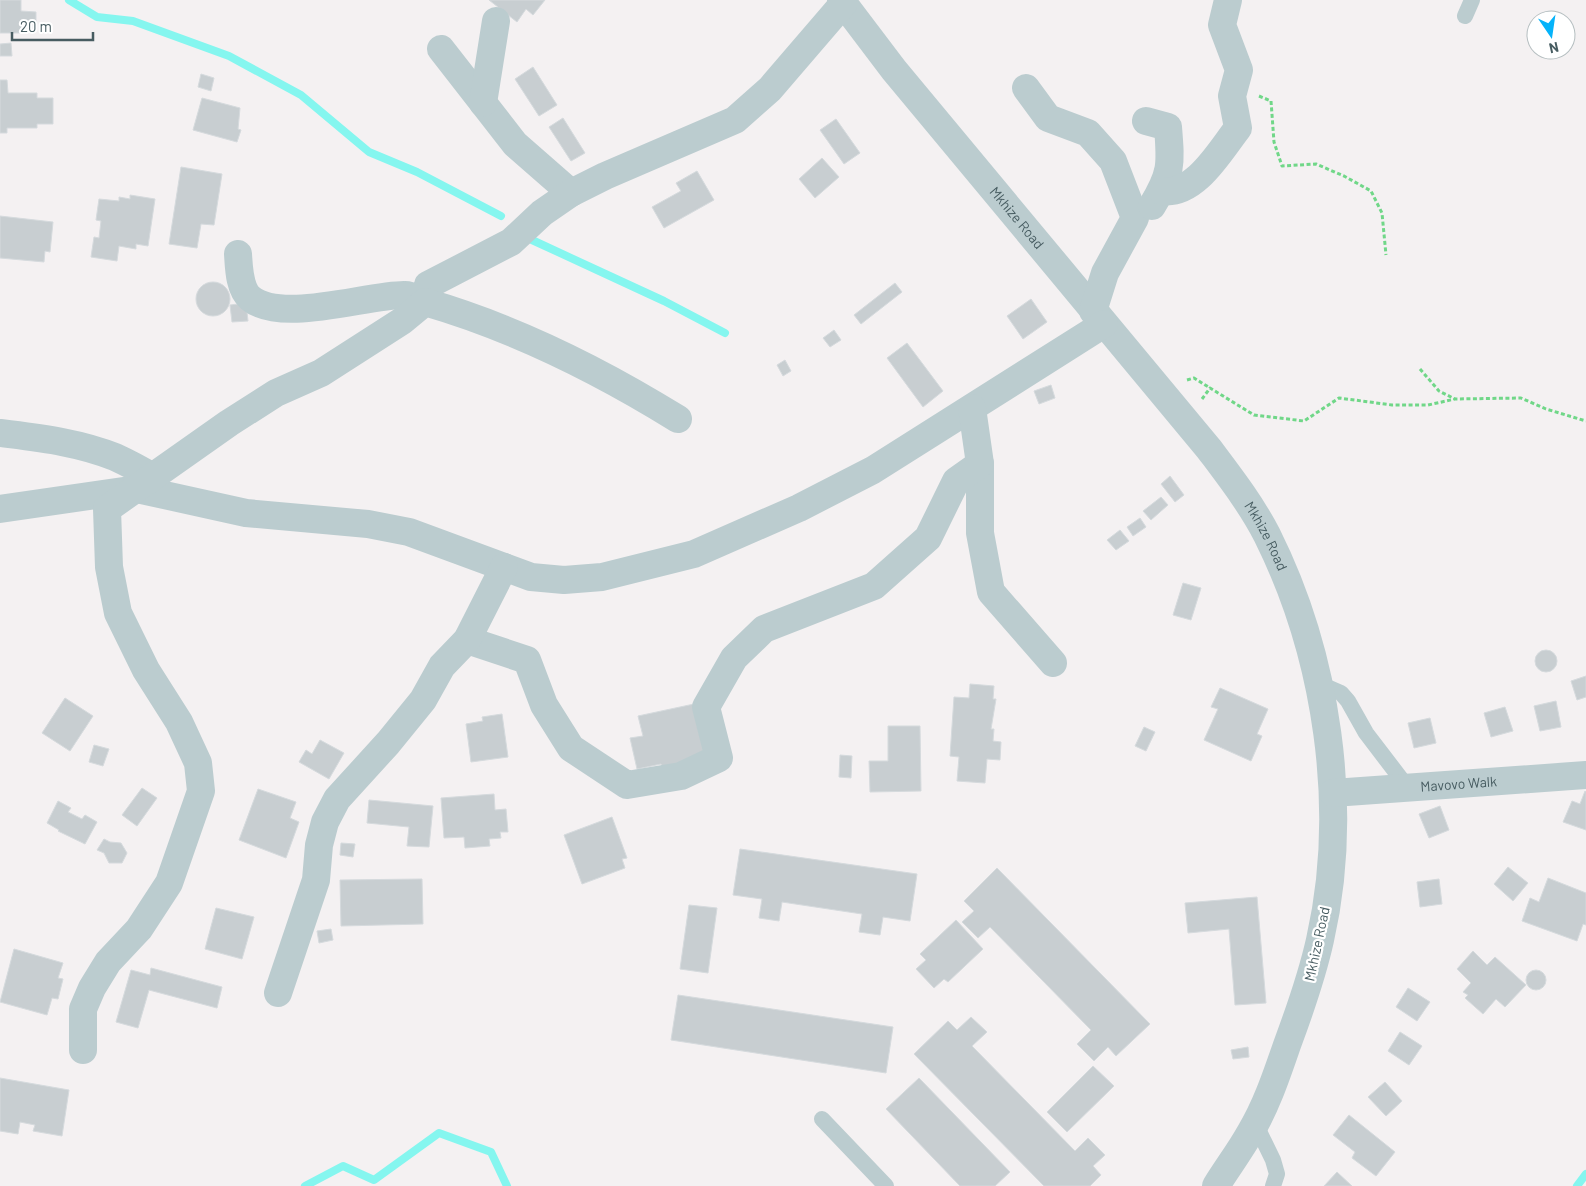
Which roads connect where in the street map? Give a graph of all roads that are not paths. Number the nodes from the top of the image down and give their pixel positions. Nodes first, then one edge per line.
1 (1472, 0) edge
2 (842, 2) edge
3 (1225, 13) edge
4 (1465, 16) dead end
5 (496, 21) dead end
6 (442, 49) dead end
7 (1026, 88) dead end
8 (483, 103) junction
9 (1146, 122) dead end
10 (1162, 191) junction
11 (571, 194) junction
12 (1135, 218) junction
13 (238, 254) dead end
14 (425, 302) junction
15 (1099, 317) junction
16 (972, 408) junction
17 (678, 420) dead end
18 (0, 432) edge
19 (980, 464) junction
20 (145, 483) junction
21 (0, 509) edge
22 (504, 567) junction
23 (467, 640) junction
24 (1052, 663) dead end
25 (1318, 683) junction
26 (1586, 758) edge
27 (1576, 776) edge
28 (1408, 788) junction
29 (1333, 793) junction
30 (278, 993) dead end
31 (82, 1050) dead end
32 (822, 1119) dead end
33 (1255, 1123) junction
34 (886, 1186) edge
35 (1216, 1186) edge
36 (1273, 1186) edge

1 - 4 lane
2 - 11 street
2 - 15 street, Mkhize Road
3 - 10 street
5 - 8 street
6 - 8 street
7 - 12 street
8 - 11 street
9 - 10 street
10 - 12 street
11 - 14 street
12 - 15 street
13 - 14 street
14 - 17 street
14 - 20 street
15 - 16 street
15 - 25 street, Mkhize Road
16 - 19 street
16 - 22 street
18 - 20 street
19 - 23 street
19 - 24 street
20 - 21 street
20 - 22 street
20 - 31 street
22 - 23 street
23 - 30 street
25 - 28 lane
25 - 29 street, Mkhize Road
26 - 27 street
27 - 28 street, Mavovo Walk
28 - 29 street, Mavovo Walk
29 - 33 street, Mkhize Road
32 - 34 lane
33 - 35 street, Mkhize Road
33 - 36 lane

